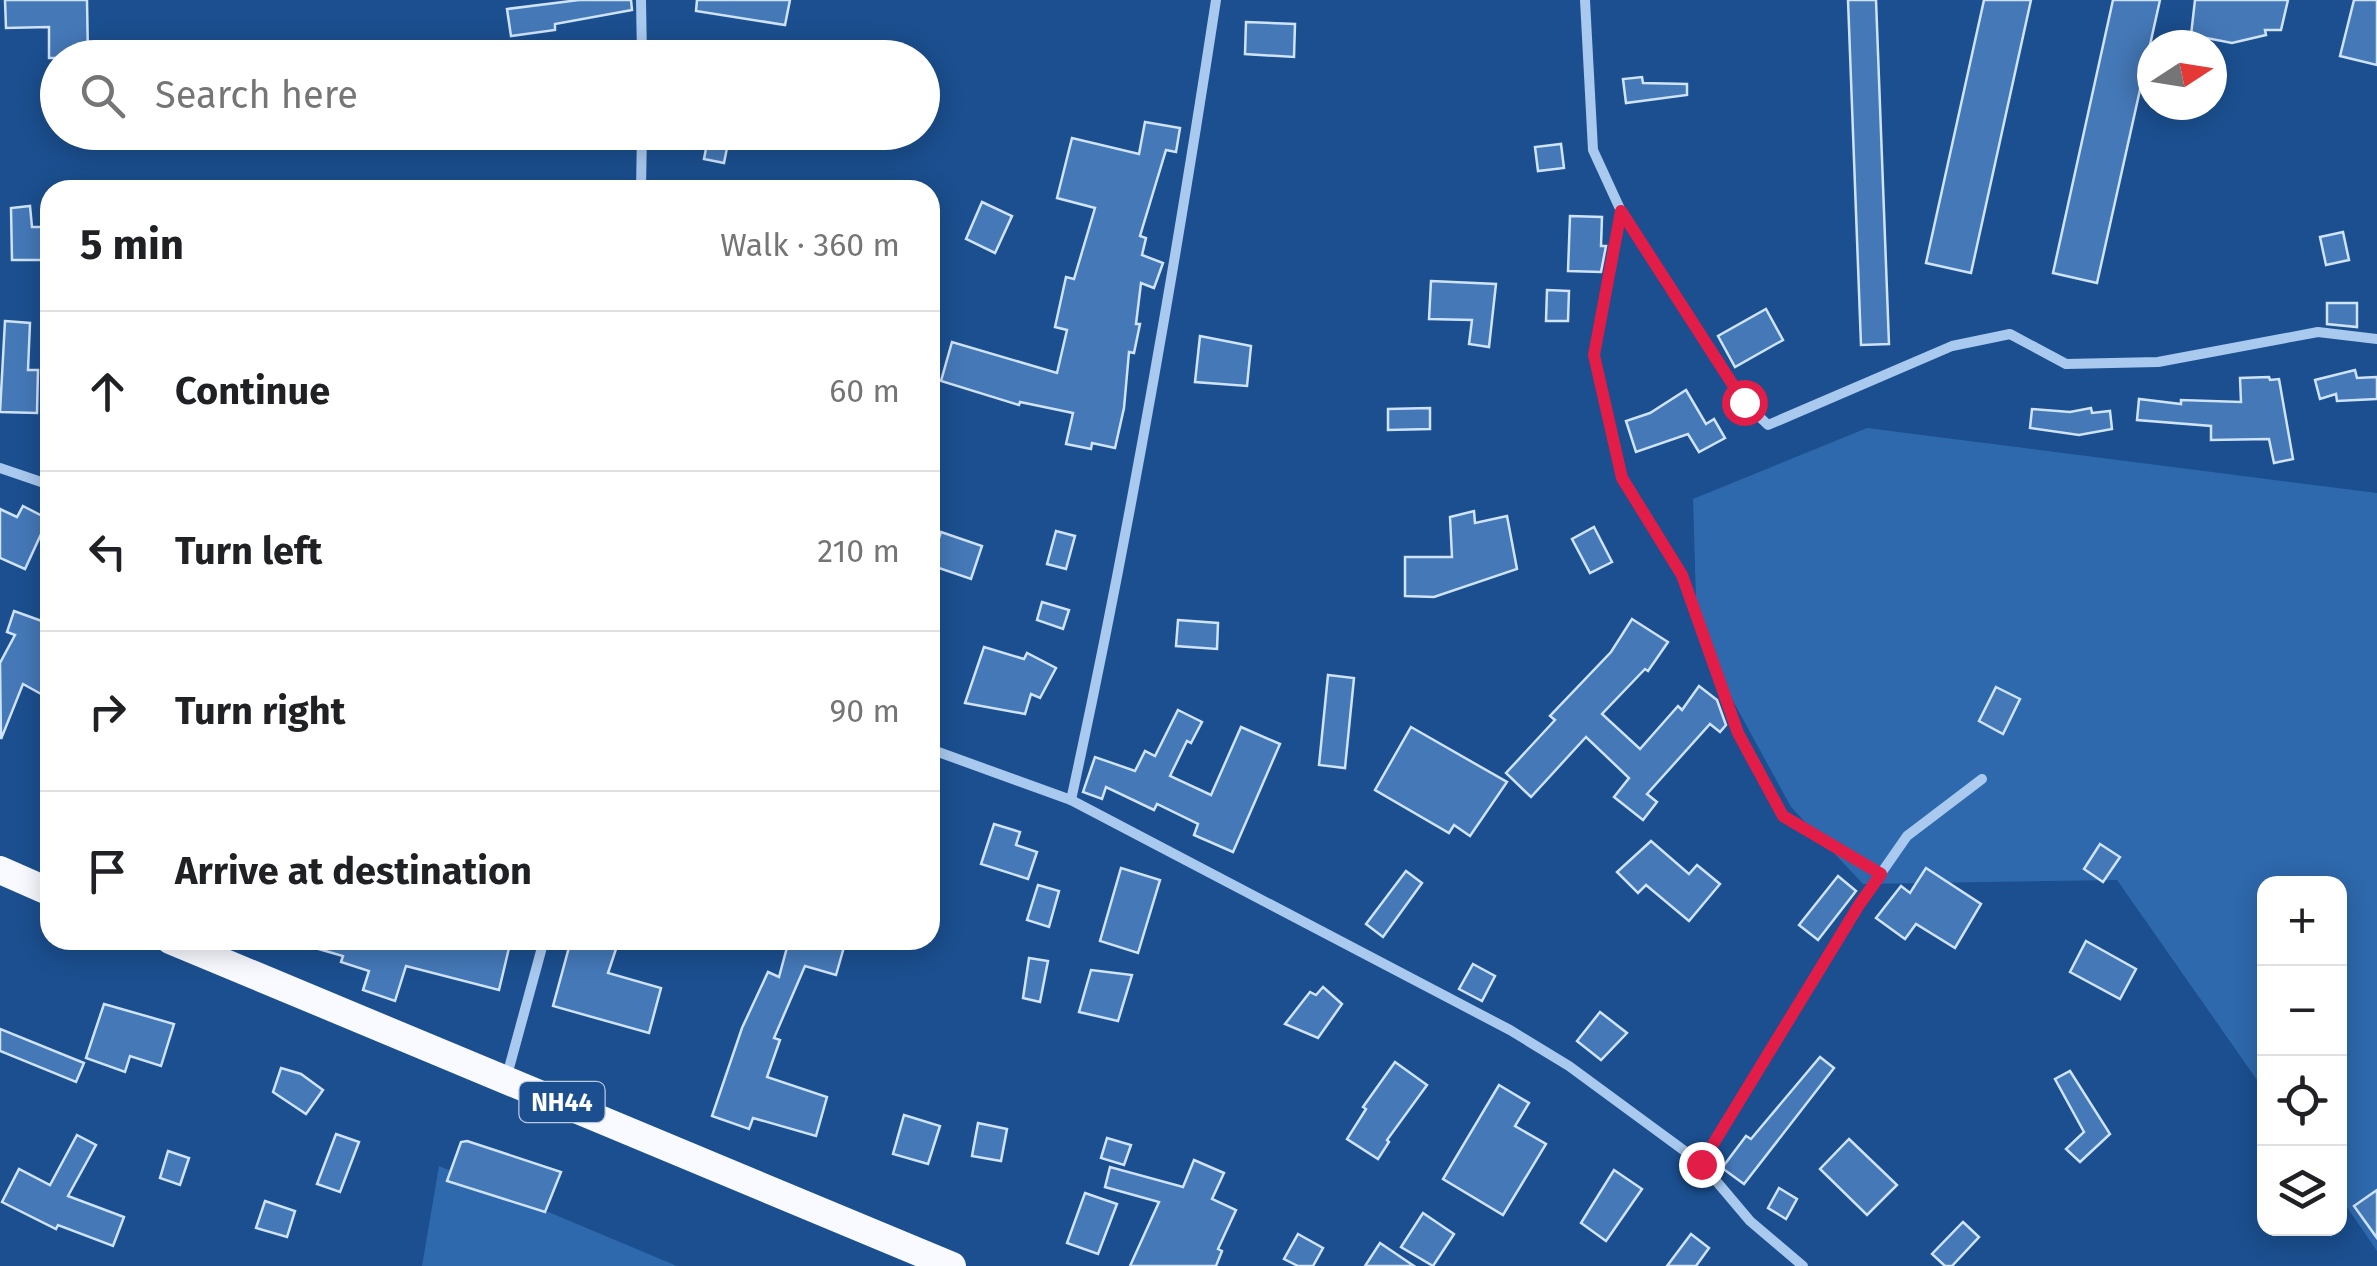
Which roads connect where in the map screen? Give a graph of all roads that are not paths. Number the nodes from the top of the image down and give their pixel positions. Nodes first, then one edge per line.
1 (641, 0) edge
2 (1216, 0) edge
3 (1585, 0) edge
4 (642, 40) edge
5 (642, 150) edge
6 (641, 180) edge
7 (1621, 211) junction
8 (2377, 338) edge
9 (0, 468) edge
10 (40, 482) edge
11 (940, 753) edge
12 (1982, 779) dead end
13 (1071, 800) junction
14 (0, 870) edge
15 (1881, 874) junction
16 (40, 888) edge
17 (194, 950) edge
18 (541, 950) edge
19 (506, 1079) junction
20 (1701, 1164) junction
21 (952, 1266) edge
22 (1803, 1266) edge

1 - 4 street
2 - 13 street
3 - 7 street
5 - 6 street
7 - 8 street
7 - 15 street
9 - 10 street
11 - 13 street
12 - 15 street
13 - 20 street
14 - 16 highway
15 - 20 street
17 - 19 highway, NH44
18 - 19 street
19 - 21 highway, NH44
20 - 22 street

